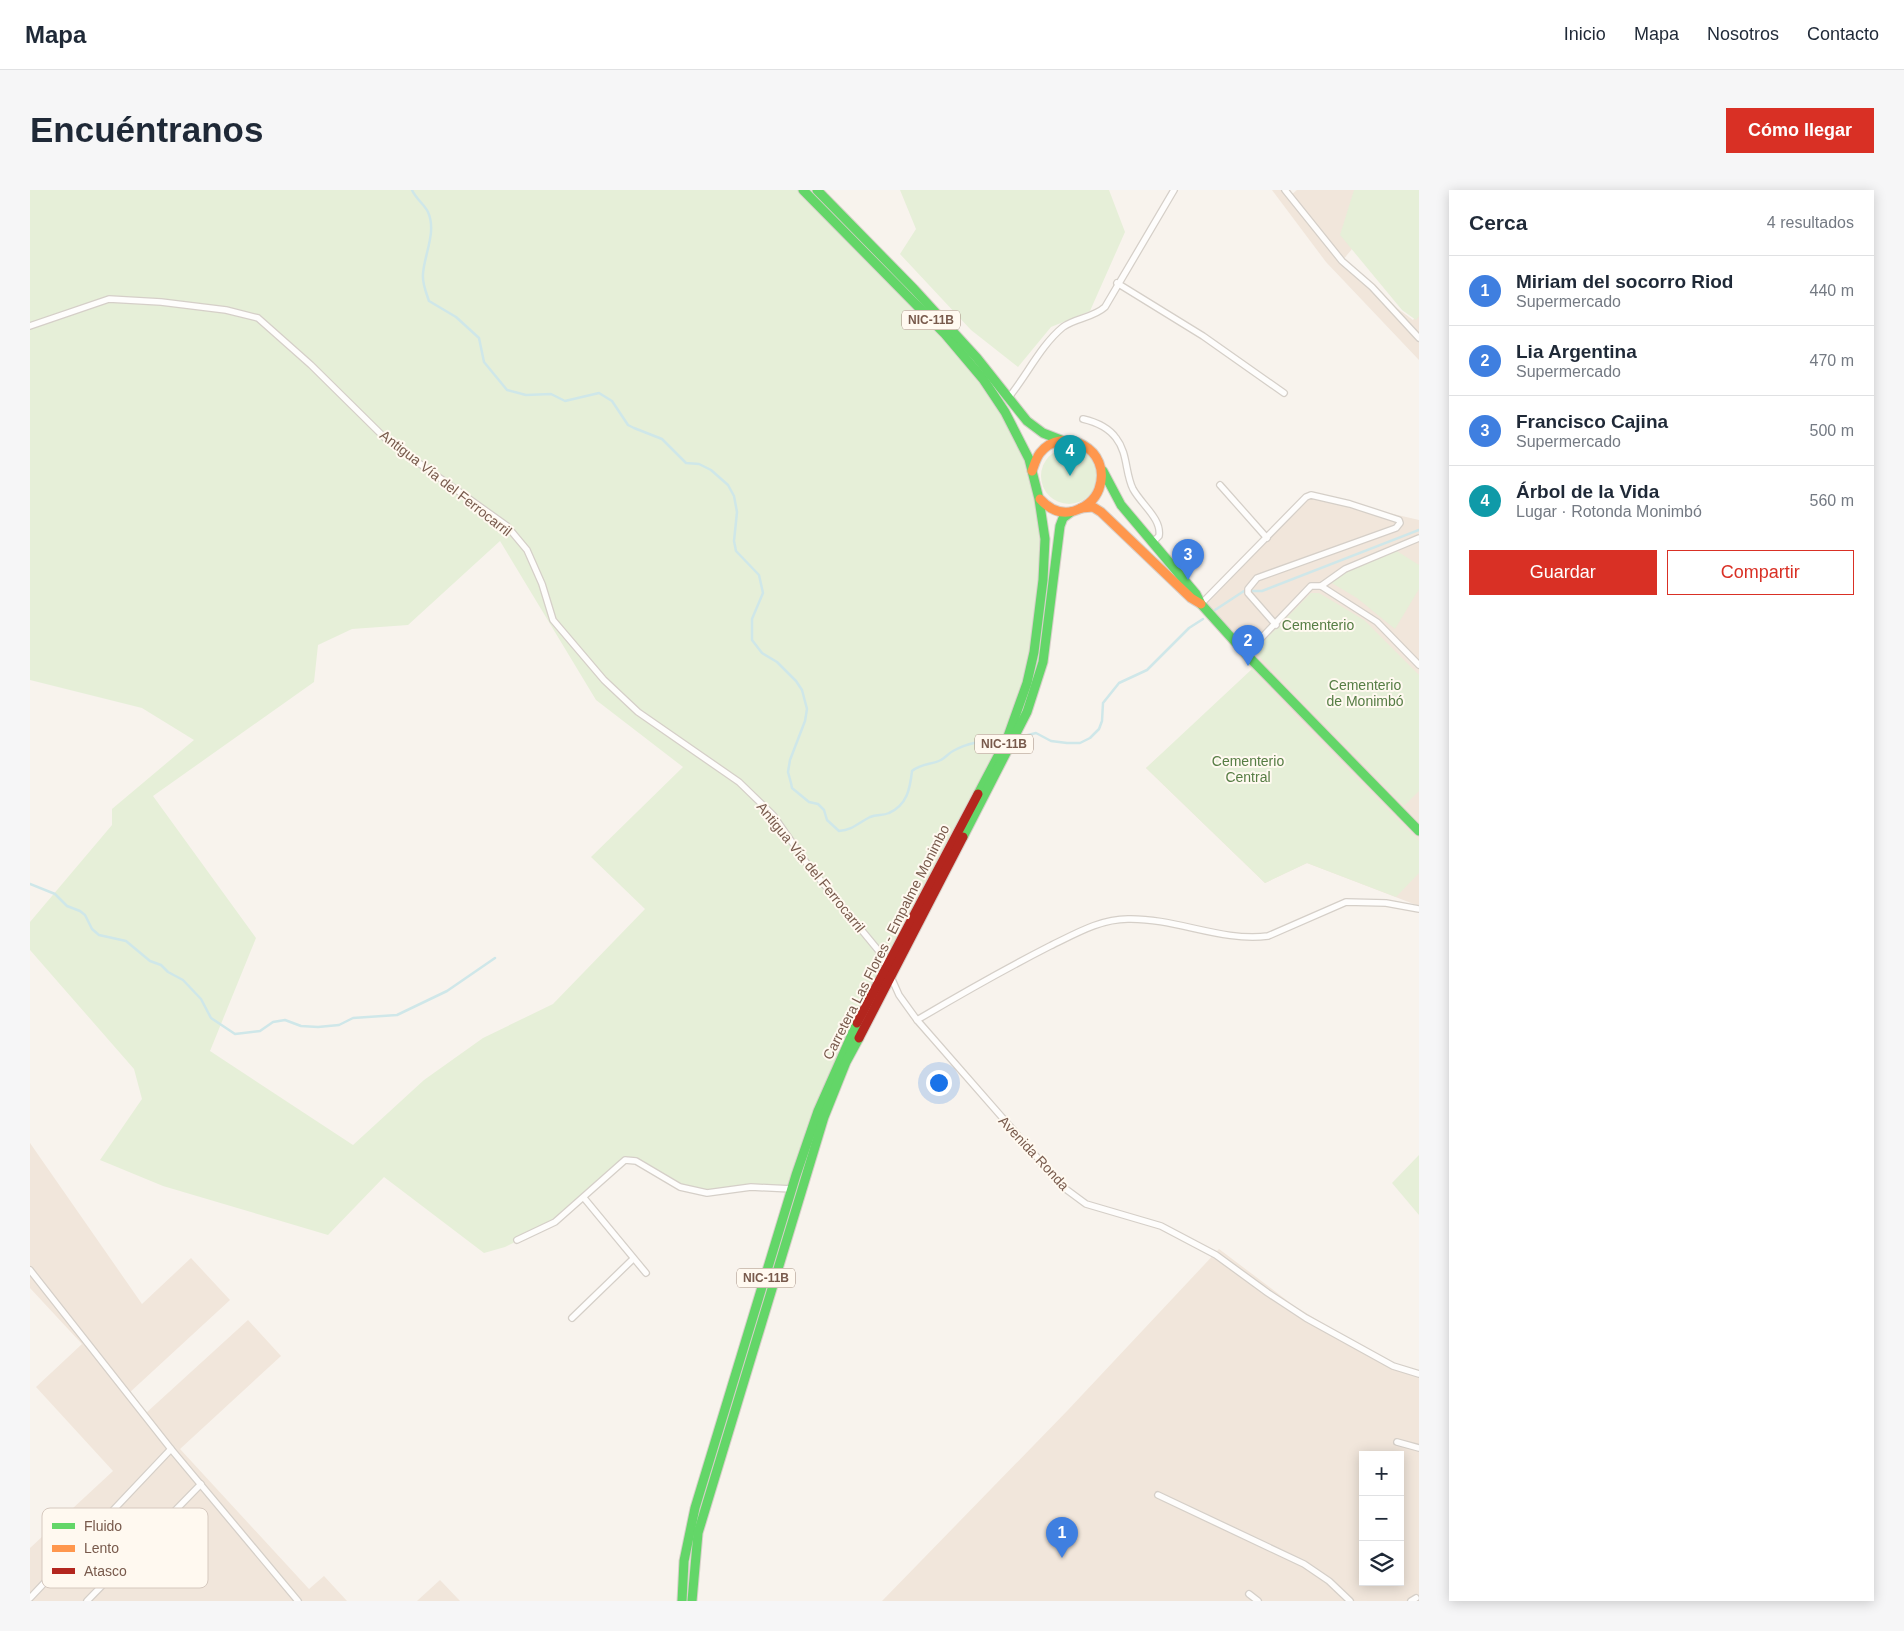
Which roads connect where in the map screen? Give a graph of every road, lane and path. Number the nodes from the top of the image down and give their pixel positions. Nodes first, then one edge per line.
1 (803, 190) edge
2 (817, 190) edge
3 (1174, 190) edge
4 (1285, 190) edge
5 (1117, 283) junction
6 (30, 326) edge
7 (1419, 338) edge
8 (1284, 393) dead end
9 (1009, 397) junction
10 (1083, 419) dead end
11 (1060, 440) junction
12 (1032, 470) junction
13 (1103, 470) junction
14 (1220, 485) dead end
15 (1040, 498) junction
16 (1081, 508) junction
17 (1072, 512) junction
18 (1267, 538) junction
19 (1419, 538) edge
20 (1152, 542) junction
21 (1322, 586) junction
22 (1201, 604) junction
23 (1276, 625) junction
24 (1246, 654) junction
25 (1419, 665) edge
26 (1419, 831) edge
27 (1419, 908) edge
28 (886, 966) junction
29 (891, 978) junction
30 (917, 1020) junction
31 (792, 1189) junction
32 (584, 1198) junction
33 (518, 1240) dead end
34 (634, 1259) junction
35 (30, 1270) edge
36 (646, 1273) dead end
37 (572, 1318) dead end
38 (1419, 1374) edge
39 (1397, 1442) dead end
40 (1419, 1448) edge
41 (171, 1449) junction
42 (201, 1484) junction
43 (1158, 1495) dead end
44 (115, 1508) edge
45 (178, 1508) edge
46 (42, 1585) edge
47 (101, 1588) edge
48 (1249, 1594) dead end
49 (30, 1598) edge
50 (88, 1601) edge
51 (298, 1601) edge
52 (682, 1601) edge
53 (692, 1601) edge
54 (1258, 1601) edge
55 (1350, 1601) edge

1 - 12 main road, NIC-11B
2 - 9 main road, NIC-11B
3 - 5 street
4 - 7 street
5 - 8 street
5 - 9 street
6 - 28 street, Antigua Vía del Ferrocarril
9 - 11 main road, NIC-11B
10 - 20 street
11 - 12 main road
11 - 13 main road, NIC-11B
12 - 15 main road, NIC-11B
13 - 16 main road
13 - 20 main road
14 - 18 street
15 - 17 main road
15 - 28 main road, Carretera Las Flores - Empalme Monimbo / NIC-11B
16 - 17 main road
16 - 22 main road
17 - 29 main road, Carretera Las Flores - Empalme Monimbo / NIC-11B
18 - 22 street
18 - 23 street
19 - 21 street
20 - 22 main road
21 - 23 street
21 - 25 street
22 - 24 main road
23 - 24 street
24 - 26 main road
27 - 30 street
28 - 29 street, Avenida Ronda
28 - 31 main road, Carretera Las Flores - Empalme Monimbo / NIC-11B
29 - 30 street, Avenida Ronda
29 - 53 main road, Carretera Las Flores - Empalme Monimbo / NIC-11B
30 - 38 street, Avenida Ronda
31 - 32 street
31 - 52 main road, Carretera Las Flores - Empalme Monimbo / NIC-11B
32 - 33 street
32 - 34 street
34 - 36 street
34 - 37 street
35 - 41 street
39 - 40 street
41 - 42 street
41 - 44 street
42 - 45 street
42 - 51 street
43 - 55 street
46 - 49 street
47 - 50 street
48 - 54 street

